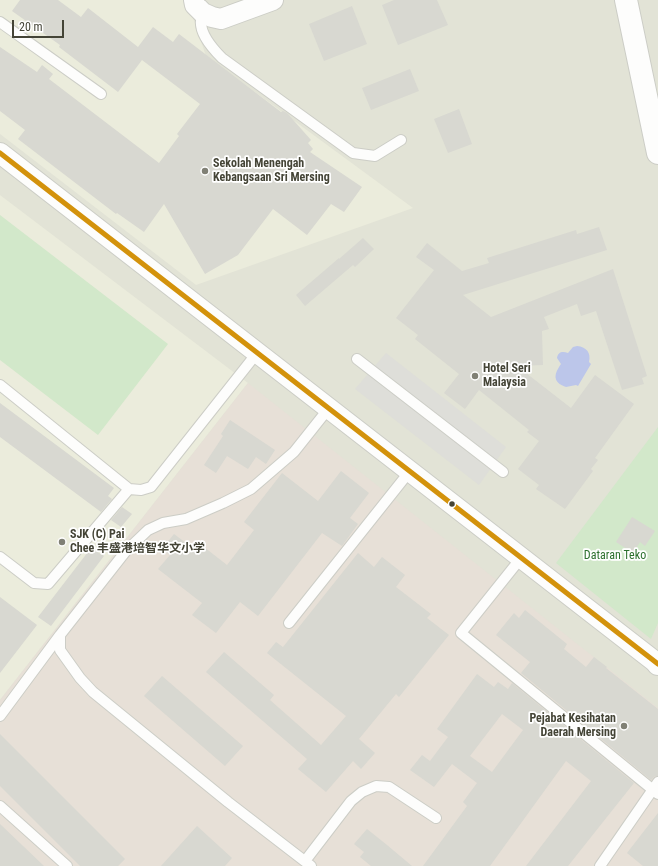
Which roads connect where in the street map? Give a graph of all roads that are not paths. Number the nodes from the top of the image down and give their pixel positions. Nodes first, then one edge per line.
1 (273, 0) edge
2 (626, 0) edge
3 (198, 6) edge
4 (0, 22) edge
5 (101, 94) dead end
6 (654, 109) edge
7 (401, 140) dead end
8 (0, 153) edge
9 (658, 153) edge
10 (257, 353) junction
11 (357, 359) dead end
12 (0, 385) edge
13 (329, 408) junction
14 (410, 472) junction
15 (503, 472) dead end
16 (129, 489) junction
17 (0, 557) edge
18 (522, 558) junction
19 (289, 623) dead end
20 (60, 635) junction
21 (658, 664) edge
22 (0, 716) edge
23 (656, 789) edge
24 (0, 806) edge
25 (436, 818) dead end
26 (308, 864) edge
27 (67, 866) edge
28 (600, 866) edge

1 - 3 street
2 - 6 street
3 - 7 lane
4 - 5 lane
6 - 9 street
8 - 10 street
10 - 13 street
10 - 16 lane
11 - 15 lane
12 - 16 lane
13 - 14 street
13 - 20 lane
14 - 18 street
14 - 19 lane
16 - 17 lane
18 - 21 street
18 - 23 lane
20 - 22 lane
20 - 26 lane
23 - 28 lane
24 - 27 lane
25 - 26 lane

